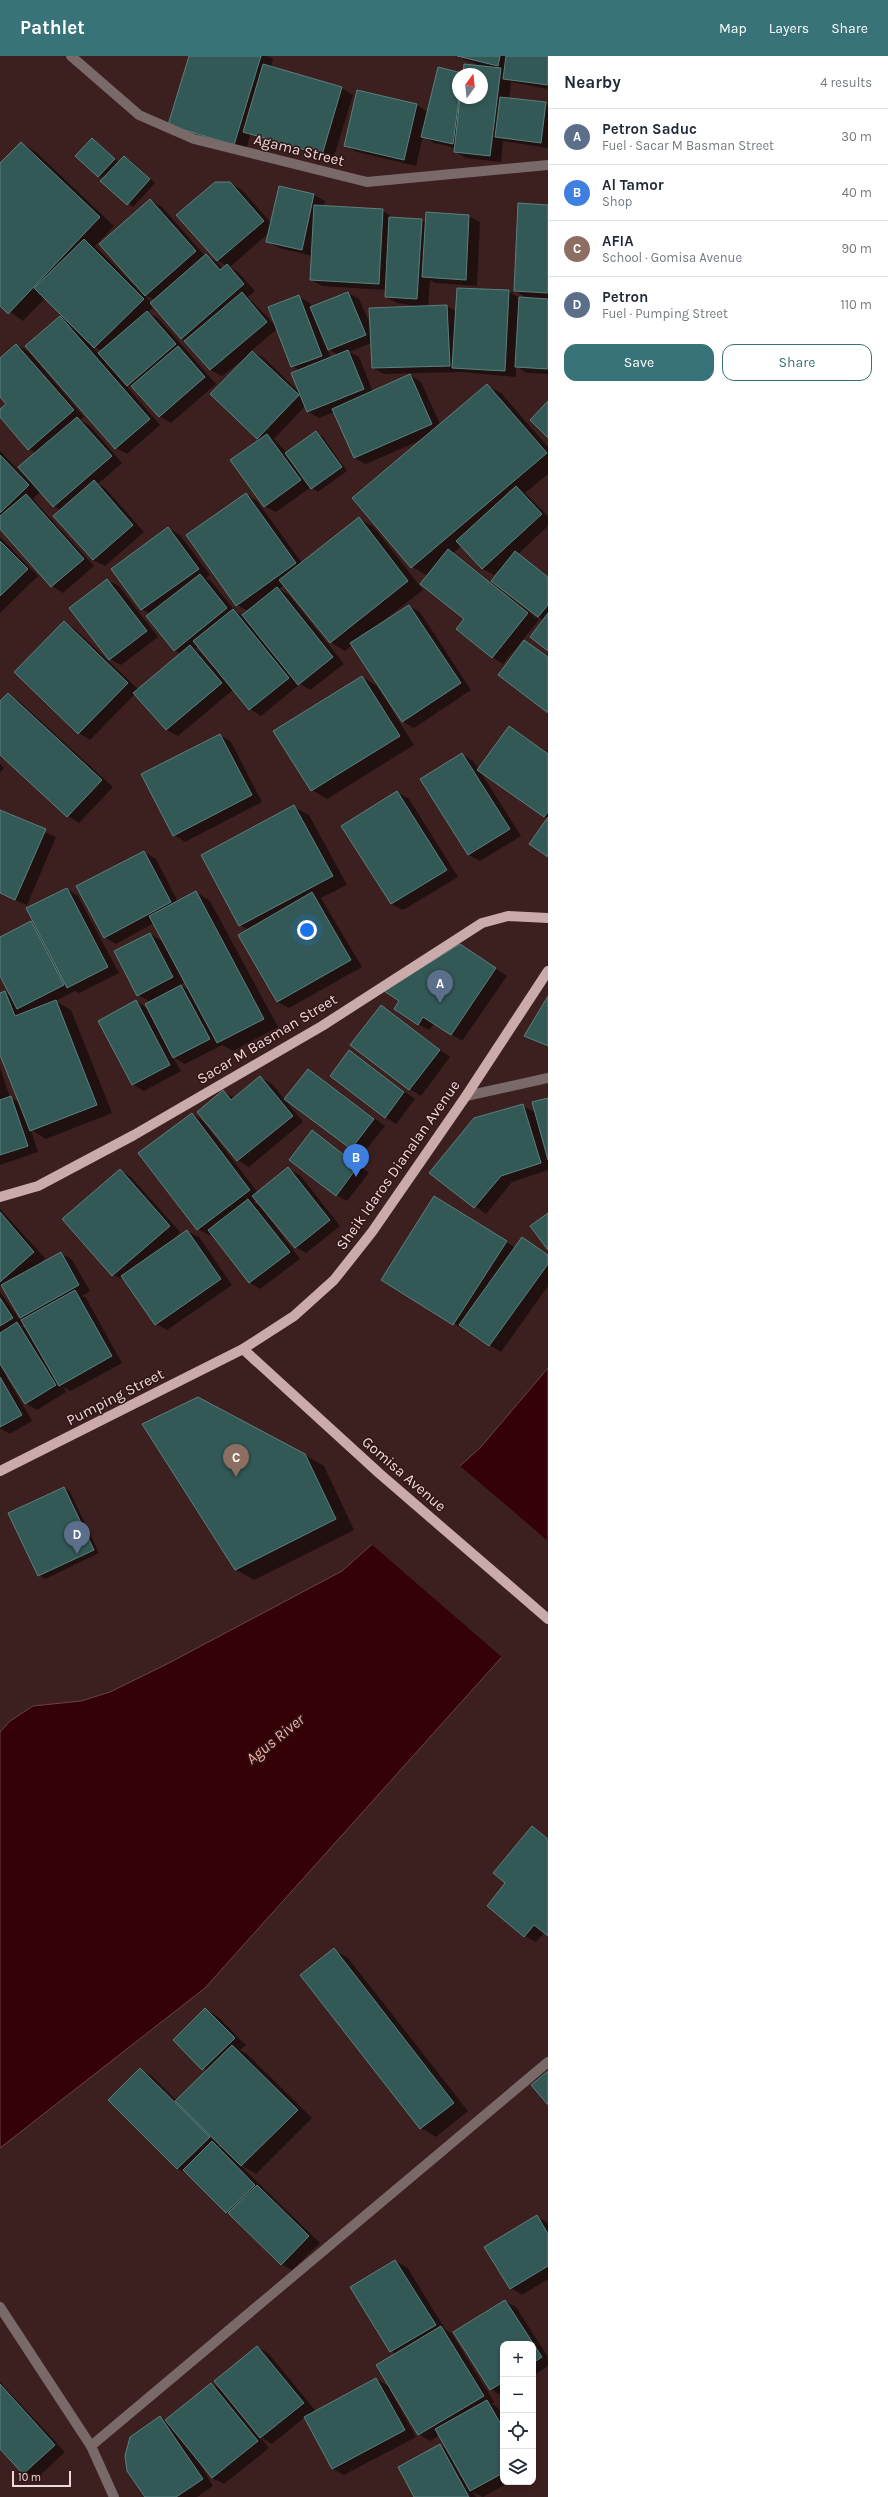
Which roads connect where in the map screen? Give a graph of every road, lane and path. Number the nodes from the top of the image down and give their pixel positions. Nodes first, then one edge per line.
1 (71, 56) edge
2 (548, 165) edge
3 (548, 918) edge
4 (548, 971) edge
5 (548, 1078) edge
6 (466, 1096) junction
7 (0, 1197) edge
8 (243, 1350) junction
9 (0, 1471) edge
10 (548, 1619) edge
11 (548, 2062) edge
12 (0, 2307) edge
13 (92, 2446) junction
14 (114, 2497) edge

1 - 2 street, Agama Street
3 - 7 main road, Sacar M Basman Street
4 - 6 main road, Sheik Idaros Dianalan Avenue
5 - 6 street
6 - 8 main road, Sheik Idaros Dianalan Avenue
8 - 9 main road, Pumping Street
8 - 10 main road, Gomisa Avenue
11 - 13 street
12 - 13 street
13 - 14 street

